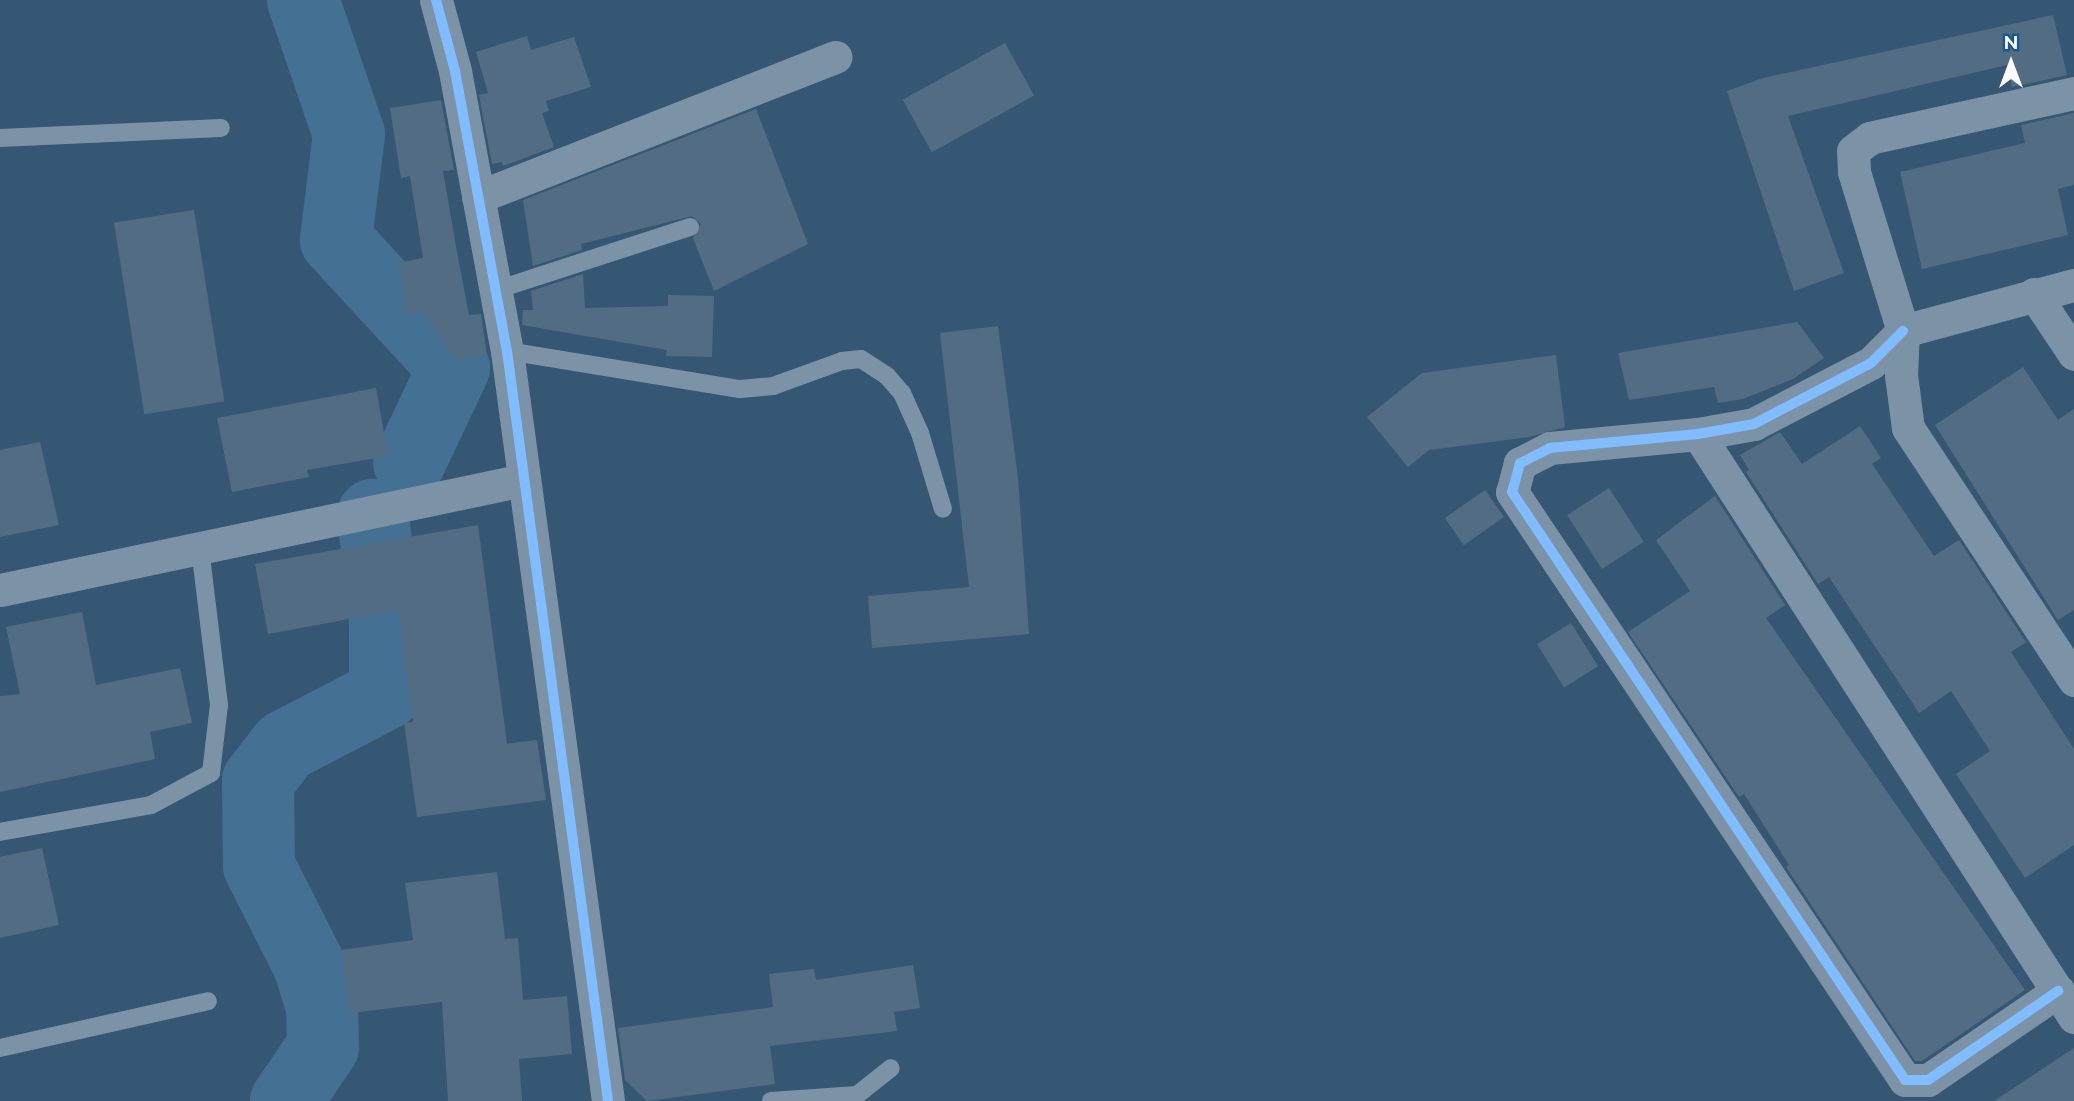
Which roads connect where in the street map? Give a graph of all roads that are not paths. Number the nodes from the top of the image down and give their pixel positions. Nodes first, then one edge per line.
1 (436, 0) edge
2 (836, 57) dead end
3 (2074, 93) edge
4 (221, 128) dead end
5 (0, 138) edge
6 (478, 197) junction
7 (690, 227) dead end
8 (2074, 285) edge
9 (496, 290) junction
10 (2034, 294) junction
11 (1902, 331) junction
12 (507, 351) junction
13 (2074, 354) edge
14 (1698, 434) junction
15 (523, 480) junction
16 (943, 509) dead end
17 (200, 548) junction
18 (0, 590) edge
19 (2074, 680) edge
20 (0, 832) edge
21 (208, 1001) dead end
22 (2066, 1004) edge
23 (0, 1048) edge
24 (891, 1068) dead end
25 (608, 1101) edge
26 (771, 1101) edge

1 - 6 street
2 - 6 street
3 - 11 street
4 - 5 lane
6 - 9 street
7 - 9 lane
8 - 10 street
9 - 12 street
10 - 11 street
10 - 13 street
11 - 14 street
11 - 19 street
12 - 15 street
12 - 16 lane
14 - 22 street
14 - 22 street
15 - 17 street
15 - 25 street
17 - 18 street
17 - 20 lane
21 - 23 lane
24 - 26 lane

